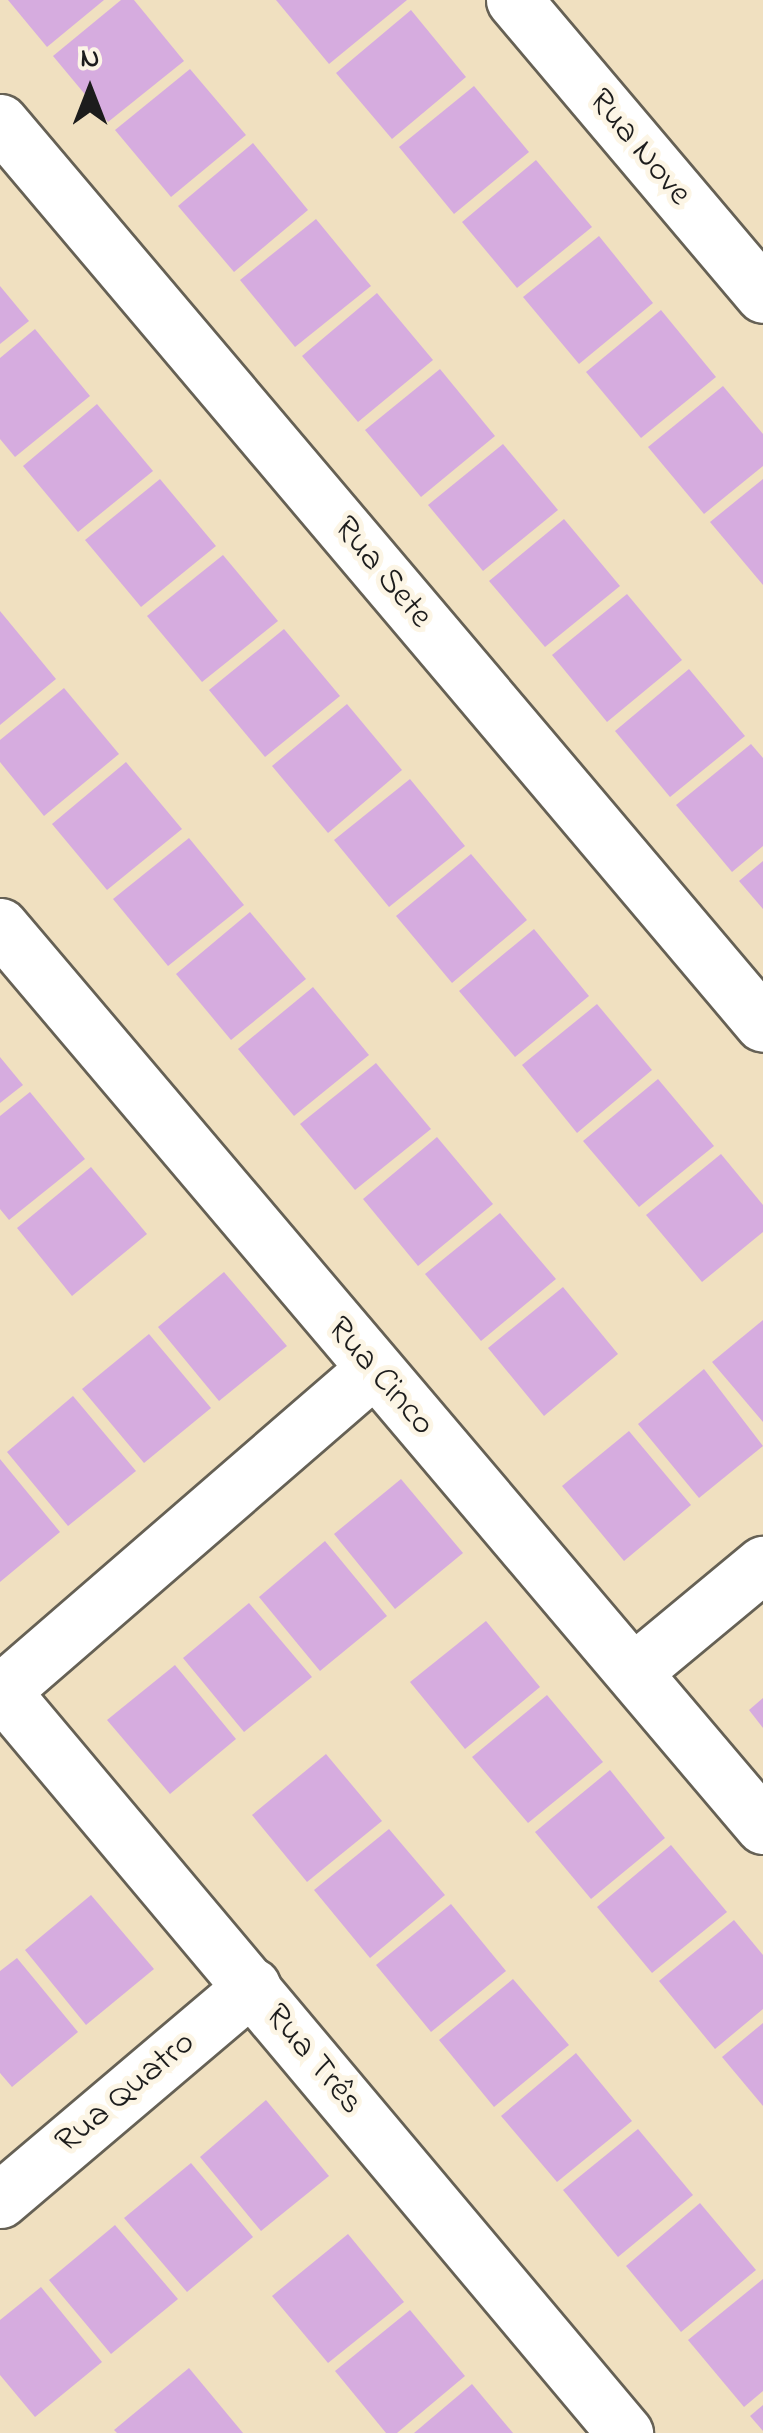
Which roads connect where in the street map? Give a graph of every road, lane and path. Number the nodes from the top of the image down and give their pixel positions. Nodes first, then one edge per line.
1 (514, 0) edge
2 (0, 122) edge
3 (763, 296) edge
4 (0, 926) edge
5 (763, 1024) edge
6 (374, 1370) junction
7 (763, 1564) edge
8 (634, 1671) junction
9 (1, 1690) edge
10 (763, 1826) edge
11 (252, 1986) junction
12 (0, 2200) edge
13 (625, 2433) edge

1 - 3 street, Rua Nove
2 - 5 street, Rua Sete
4 - 6 street, Rua Cinco
6 - 8 street, Rua Cinco
6 - 9 street
7 - 8 street
8 - 10 street, Rua Cinco
9 - 11 street, Rua Três
11 - 12 street, Rua Quatro
11 - 13 street, Rua Três

